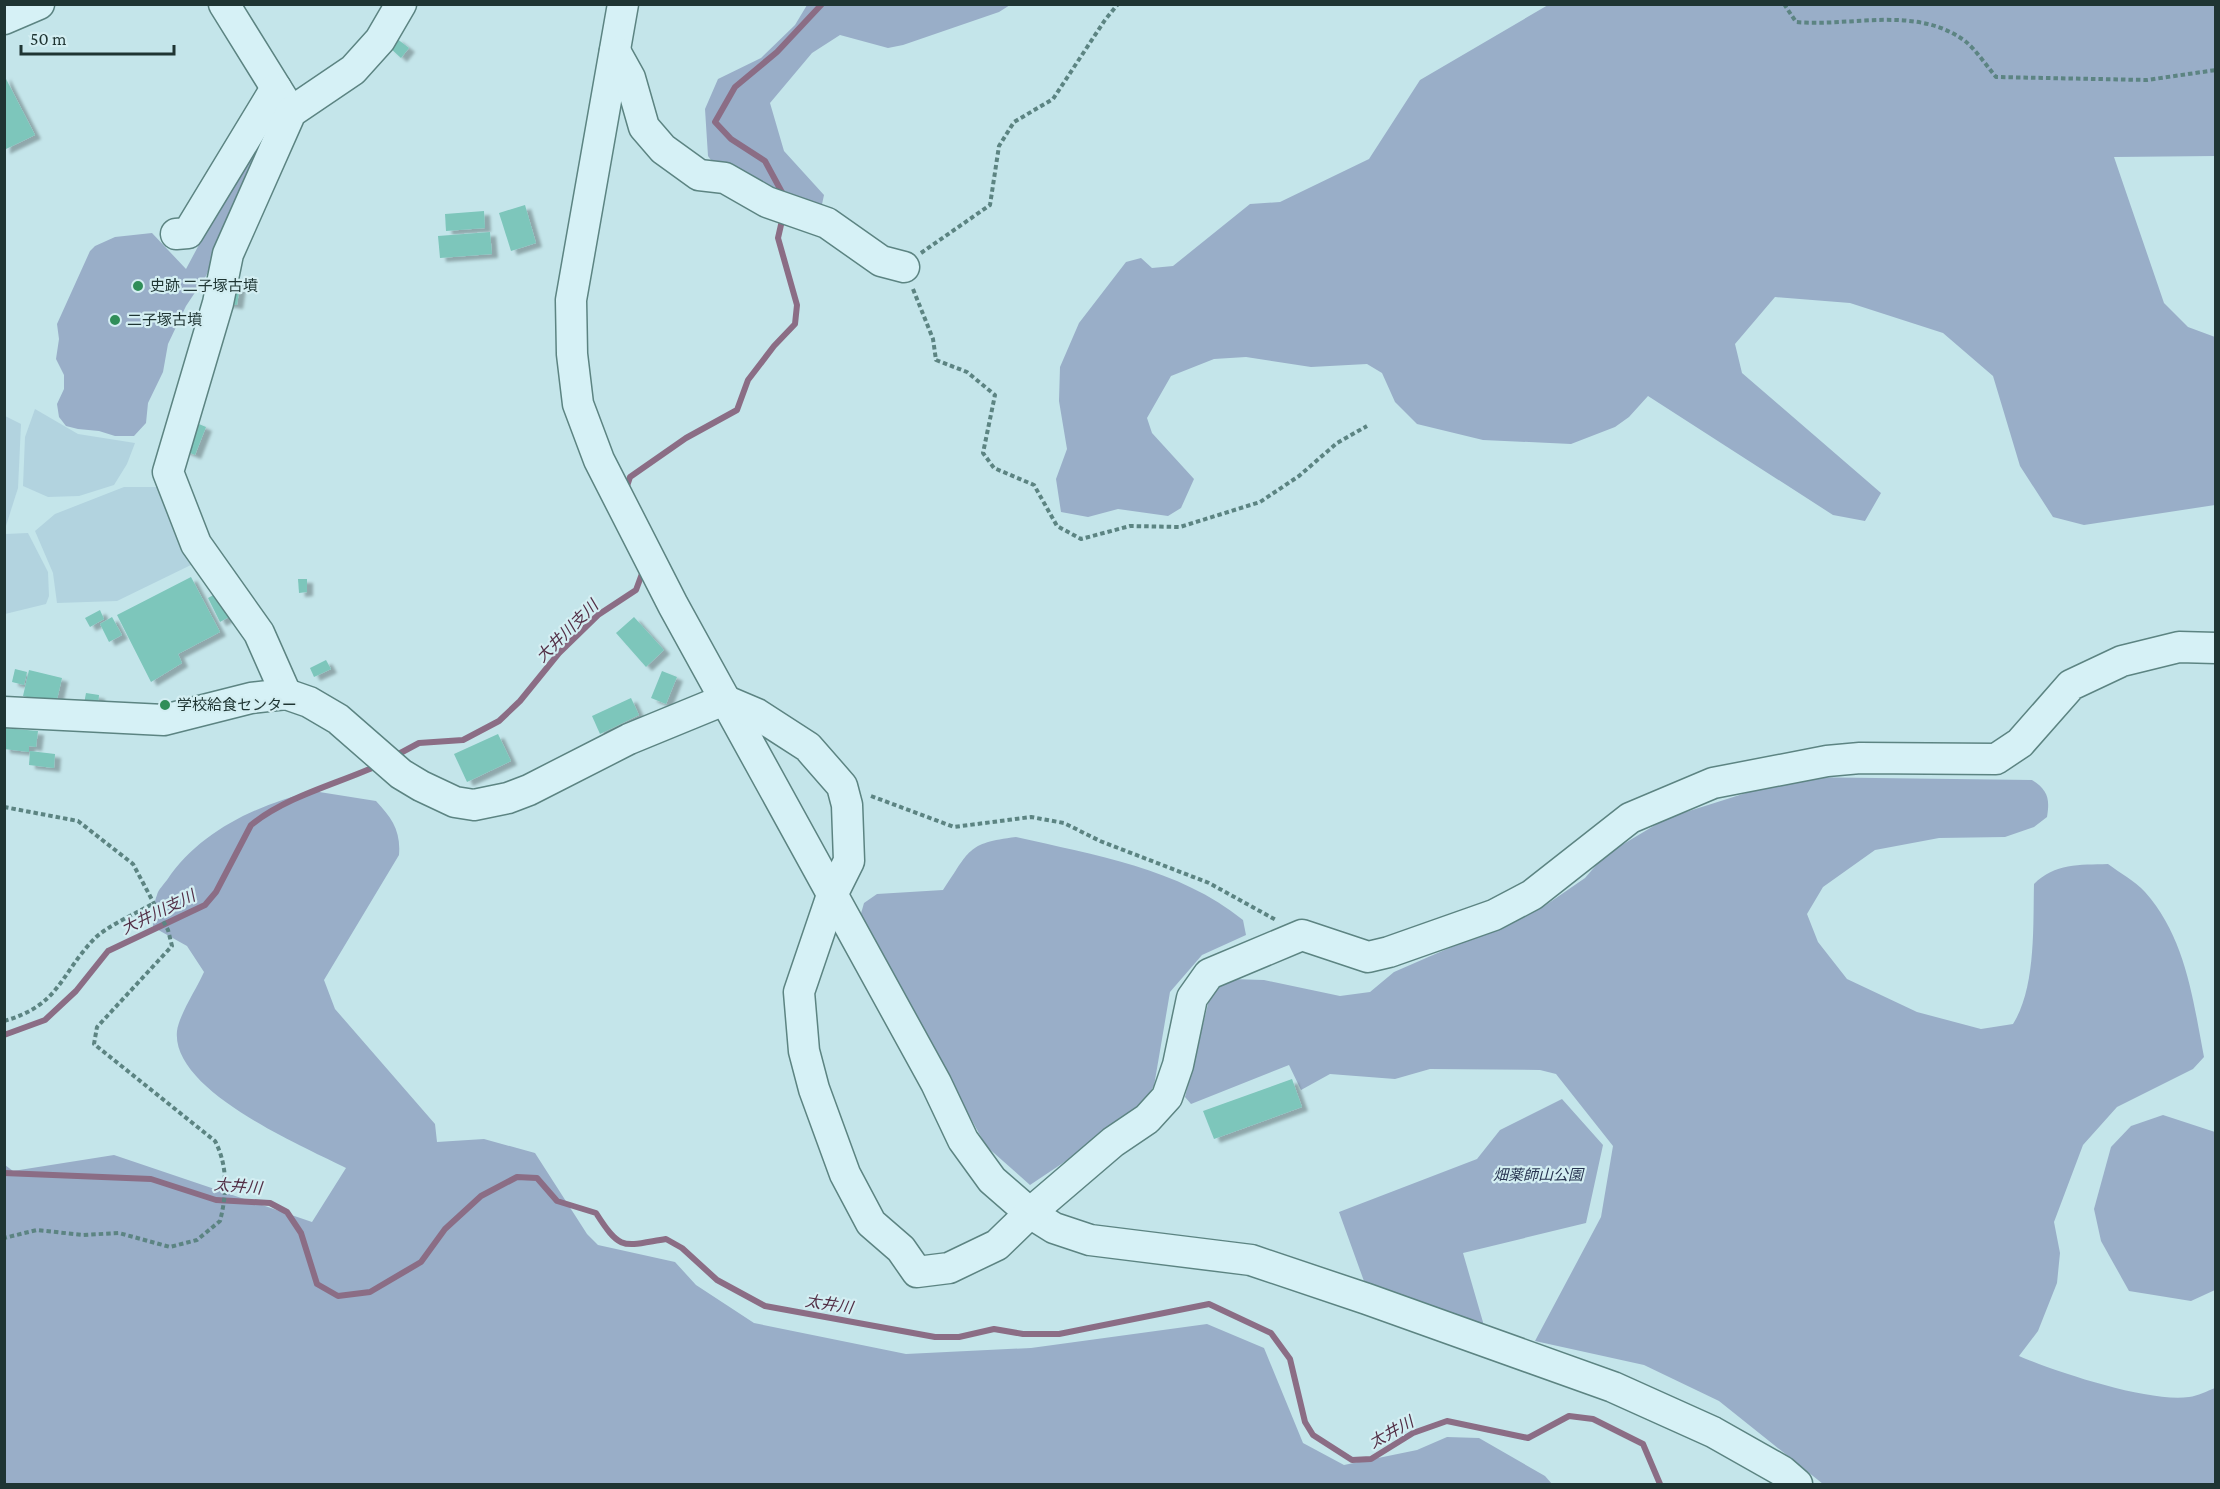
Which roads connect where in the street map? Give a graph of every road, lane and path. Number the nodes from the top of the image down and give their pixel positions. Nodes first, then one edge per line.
1 (39, 4) edge
2 (224, 4) edge
3 (401, 4) edge
4 (1119, 4) edge
5 (1784, 4) edge
6 (623, 5) edge
7 (4, 19) edge
8 (615, 51) junction
9 (2216, 70) edge
10 (284, 100) junction
11 (176, 234) dead end
12 (904, 267) junction
13 (1367, 426) dead end
14 (2216, 648) edge
15 (286, 694) junction
16 (724, 700) junction
17 (4, 712) edge
18 (842, 786) junction
19 (4, 807) edge
20 (832, 895) junction
21 (154, 903) junction
22 (1302, 935) junction
23 (4, 1021) edge
24 (1030, 1213) junction
25 (4, 1238) edge
26 (1797, 1485) edge

1 - 7 street
2 - 10 street
3 - 10 street
4 - 12 path
5 - 9 path
6 - 8 street
8 - 12 street
8 - 16 street
10 - 11 street
10 - 15 street
12 - 13 path
14 - 22 street
15 - 16 street
15 - 17 street
16 - 18 street
16 - 20 street
18 - 20 street
18 - 22 path
19 - 21 path
20 - 24 street
20 - 24 street
21 - 23 path
21 - 25 path
22 - 24 street
24 - 26 street

